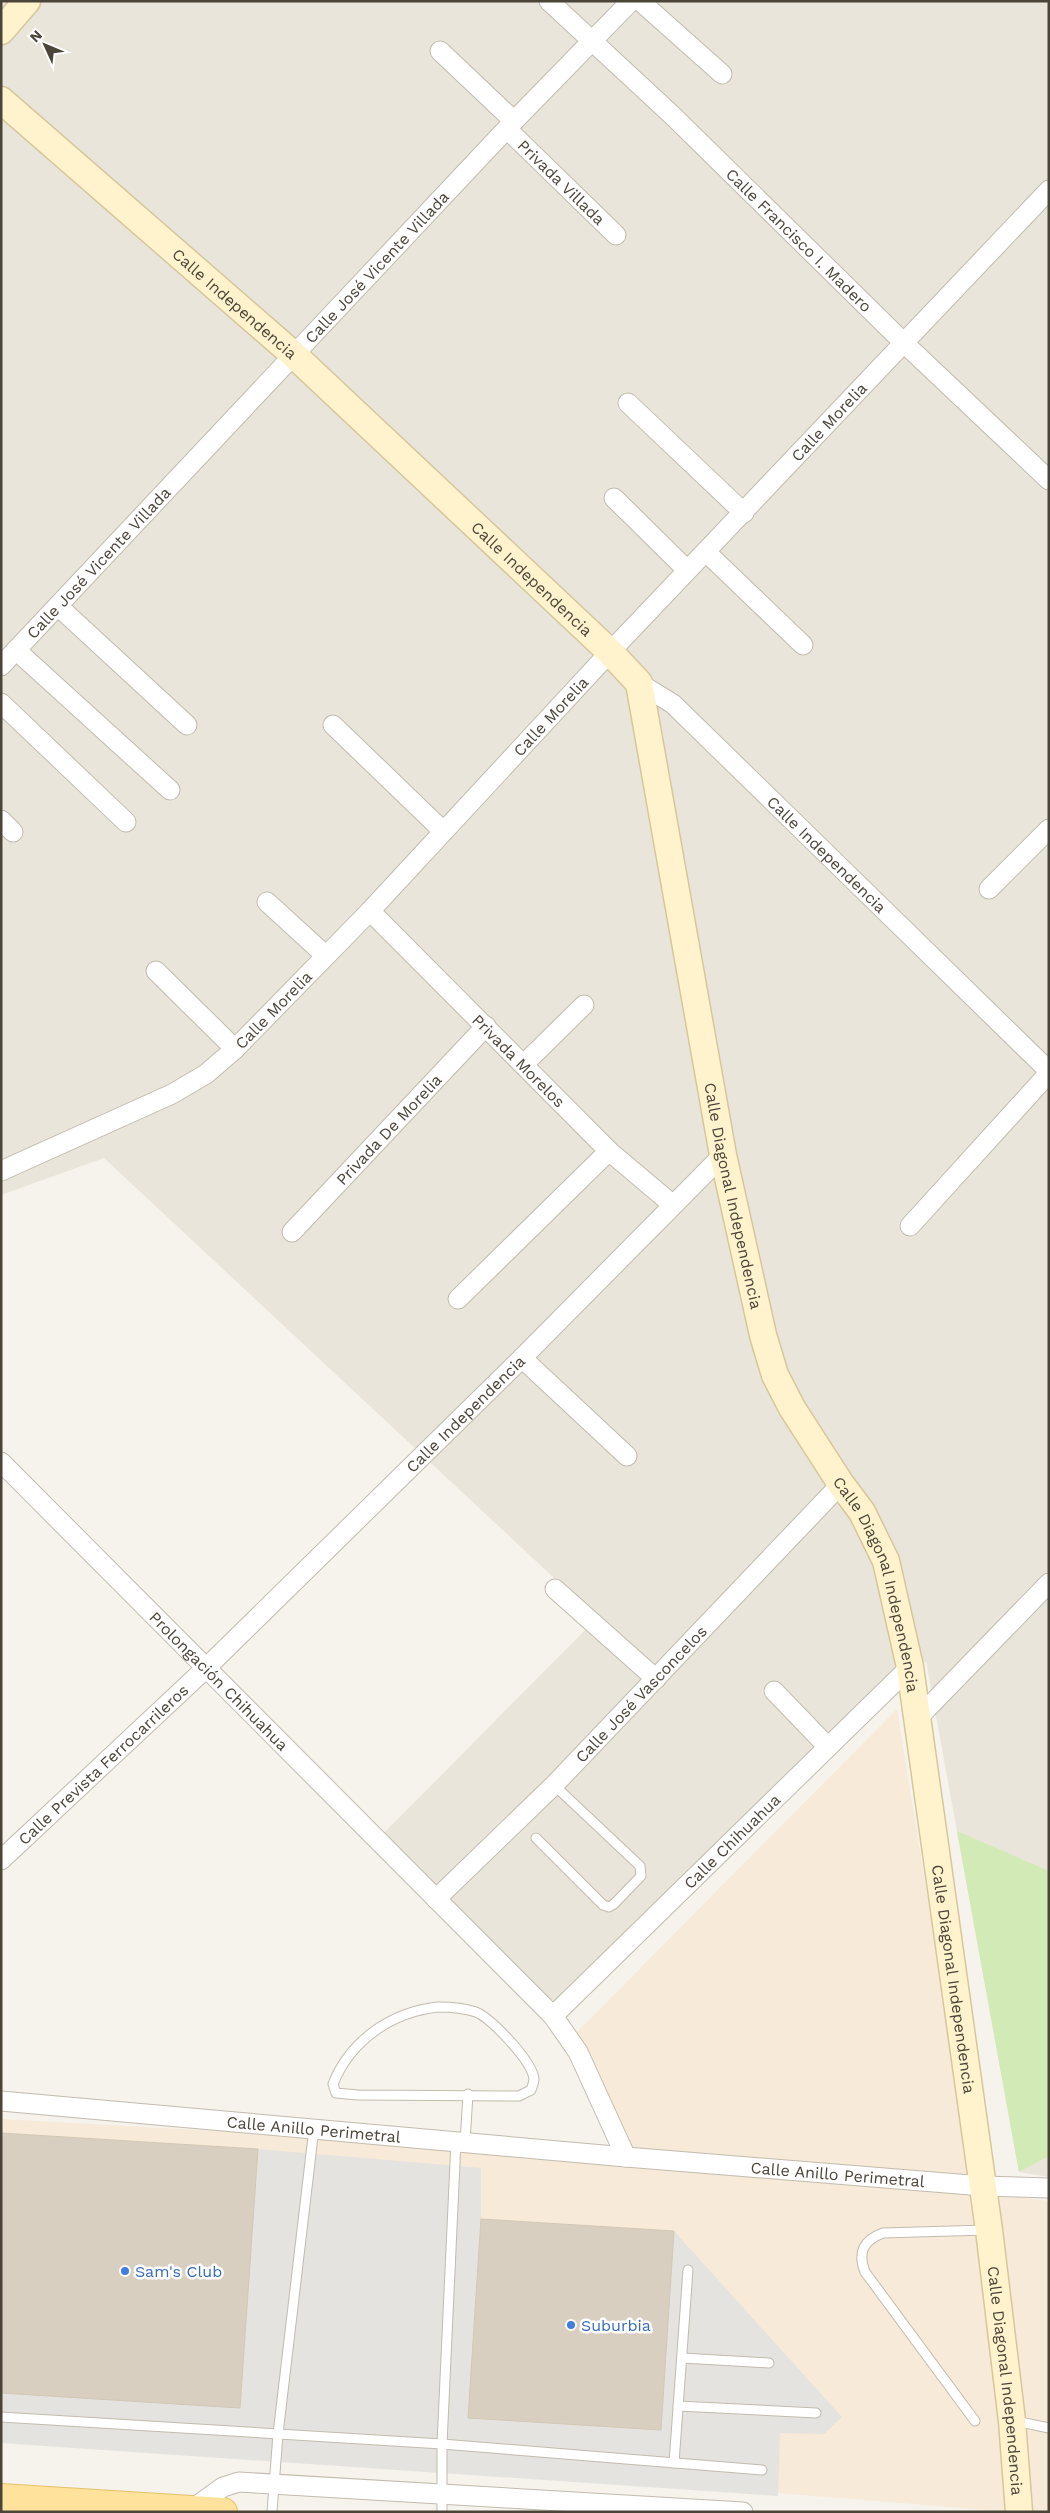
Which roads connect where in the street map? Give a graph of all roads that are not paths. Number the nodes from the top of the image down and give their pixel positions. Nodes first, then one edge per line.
1 (27, 1) edge
2 (549, 1) edge
3 (631, 1) edge
4 (640, 1) edge
5 (1, 30) edge
6 (591, 41) junction
7 (440, 51) dead end
8 (722, 74) dead end
9 (1, 100) edge
10 (510, 125) junction
11 (1045, 201) edge
12 (616, 235) dead end
13 (904, 343) junction
14 (294, 355) junction
15 (628, 403) dead end
16 (1049, 480) edge
17 (614, 498) dead end
18 (744, 513) junction
19 (706, 552) junction
20 (687, 570) junction
21 (58, 606) junction
22 (803, 645) dead end
23 (16, 650) junction
24 (610, 652) junction
25 (1, 666) edge
26 (639, 683) junction
27 (1, 703) edge
28 (187, 725) dead end
29 (333, 725) dead end
30 (170, 790) dead end
31 (126, 822) dead end
32 (1049, 830) edge
33 (443, 831) junction
34 (989, 889) dead end
35 (267, 902) dead end
36 (370, 911) junction
37 (325, 955) junction
38 (156, 971) dead end
39 (584, 1005) dead end
40 (486, 1026) junction
41 (235, 1049) junction
42 (524, 1064) junction
43 (1049, 1072) edge
44 (608, 1151) junction
45 (723, 1155) junction
46 (1, 1171) edge
47 (672, 1205) junction
48 (910, 1226) dead end
49 (292, 1232) dead end
50 (458, 1300) dead end
51 (522, 1358) junction
52 (627, 1456) dead end
53 (1, 1462) edge
54 (841, 1484) junction
55 (1049, 1583) edge
56 (555, 1589) dead end
57 (910, 1667) junction
58 (205, 1669) junction
59 (656, 1679) junction
60 (774, 1692) dead end
61 (918, 1719) junction
62 (828, 1747) junction
63 (554, 1785) junction
64 (536, 1838) dead end
65 (1, 1860) edge
66 (436, 1899) junction
67 (553, 2016) junction
68 (468, 2094) junction
69 (1, 2101) edge
70 (314, 2128) junction
71 (460, 2142) junction
72 (626, 2157) junction
73 (1044, 2184) edge
74 (983, 2186) junction
75 (989, 2230) junction
76 (688, 2270) dead end
77 (682, 2358) junction
78 (770, 2363) dead end
79 (678, 2406) junction
80 (816, 2413) dead end
81 (1, 2417) edge
82 (1012, 2420) junction
83 (975, 2421) dead end
84 (1049, 2428) edge
85 (278, 2434) junction
86 (442, 2444) junction
87 (674, 2463) junction
88 (762, 2470) dead end
89 (273, 2484) junction
90 (1, 2498) edge
91 (442, 2502) edge
92 (191, 2510) junction
93 (223, 2512) edge
94 (272, 2512) edge
95 (743, 2512) edge
96 (1019, 2512) edge

1 - 5 main road
2 - 6 street, Calle Francisco I. Madero
3 - 6 street, Calle José Vicente Villada
4 - 8 street
6 - 10 street, Calle José Vicente Villada
6 - 13 street, Calle Francisco I. Madero
7 - 10 street, Privada Villada
9 - 14 main road, Calle Independencia
10 - 12 street, Privada Villada
10 - 14 street, Calle José Vicente Villada
11 - 13 street, Calle Morelia
13 - 16 street, Calle Francisco I. Madero
13 - 18 street, Calle Morelia
14 - 21 street, Calle José Vicente Villada
14 - 24 main road, Calle Independencia
15 - 18 street
17 - 20 street
18 - 19 street, Calle Morelia
19 - 20 street, Calle Morelia
19 - 22 street
20 - 24 street, Calle Morelia
21 - 23 street, Calle José Vicente Villada
21 - 28 street
23 - 25 street, Calle José Vicente Villada
23 - 30 street
24 - 26 main road, Calle Independencia
24 - 33 street, Calle Morelia
26 - 43 street, Calle Independencia
26 - 45 main road, Calle Diagonal Independencia
27 - 31 street
29 - 33 street
32 - 34 street
33 - 36 street, Calle Morelia
35 - 37 street
36 - 37 street, Calle Morelia
36 - 40 street, Privada Morelos
37 - 41 street, Calle Morelia
38 - 41 street
39 - 42 street
40 - 42 street, Privada Morelos
40 - 49 street, Privada De Morelia
41 - 46 street, Calle Morelia
42 - 44 street, Privada Morelos
43 - 48 street
44 - 47 street, Privada Morelos
44 - 50 street
45 - 47 street, Calle Independencia
45 - 54 main road, Calle Diagonal Independencia
47 - 51 street, Calle Independencia
51 - 52 street
51 - 58 street, Calle Independencia
53 - 58 street, Prolongación Chihuahua
54 - 57 main road, Calle Diagonal Independencia
54 - 59 street, Calle José Vasconcelos
55 - 61 street
56 - 59 street
57 - 61 main road, Calle Diagonal Independencia
57 - 62 street, Calle Chihuahua
58 - 65 street, Calle Prevista Ferrocarrileros
58 - 66 street, Prolongación Chihuahua
59 - 63 street, Calle José Vasconcelos
60 - 62 street
61 - 74 main road, Calle Diagonal Independencia
62 - 67 street, Calle Chihuahua
63 - 64 lane
63 - 66 street, Calle José Vasconcelos
66 - 67 street
67 - 72 street
68 - 68 lane
68 - 71 lane
69 - 70 street, Calle Anillo Perimetral
70 - 71 street, Calle Anillo Perimetral
70 - 85 lane
71 - 72 street, Calle Anillo Perimetral
71 - 86 lane
72 - 74 street, Calle Anillo Perimetral
73 - 74 street, Calle Anillo Perimetral
74 - 75 main road, Calle Diagonal Independencia
75 - 82 main road, Calle Diagonal Independencia
75 - 83 lane
76 - 77 lane
77 - 78 lane
77 - 79 lane
79 - 80 lane
79 - 87 lane
81 - 85 lane
82 - 84 lane
82 - 96 main road, Calle Diagonal Independencia
85 - 86 lane
85 - 89 lane
86 - 87 lane
86 - 91 lane
87 - 88 lane
89 - 91 street
89 - 92 street
89 - 94 lane
90 - 92 main road
91 - 95 street
92 - 93 main road

